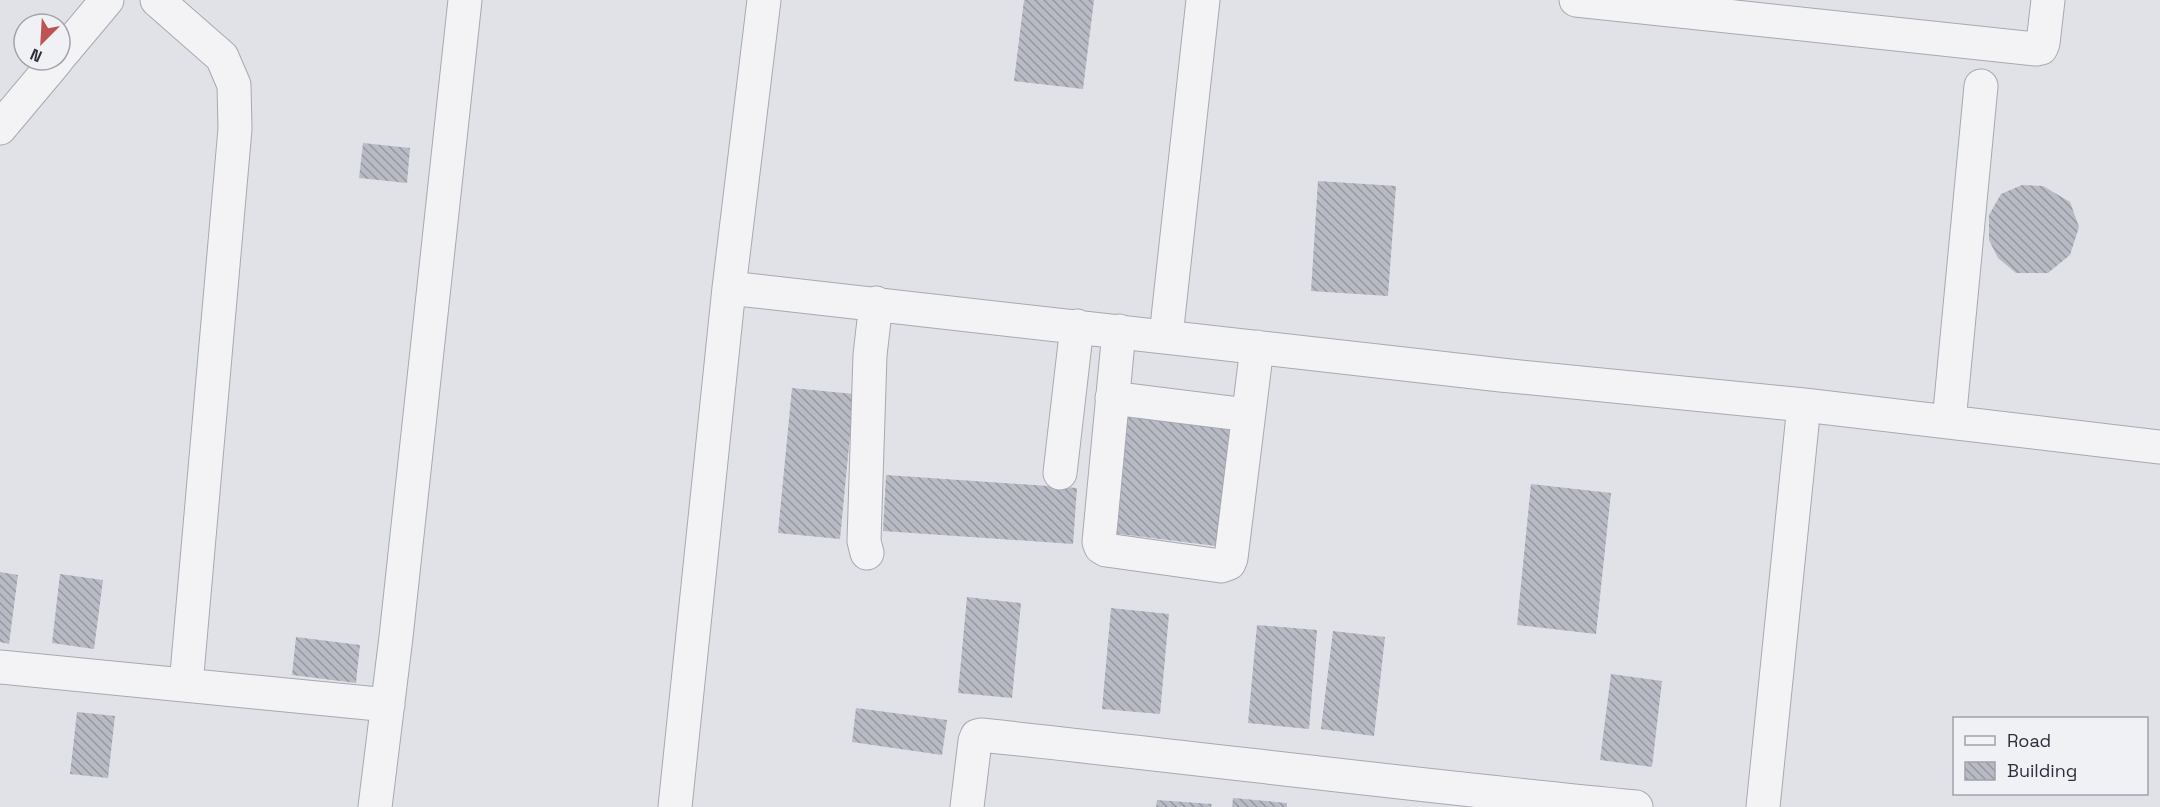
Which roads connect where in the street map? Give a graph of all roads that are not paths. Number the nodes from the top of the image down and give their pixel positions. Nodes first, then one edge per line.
1 (107, 0) edge
2 (157, 0) edge
3 (465, 0) edge
4 (764, 0) edge
5 (1203, 0) edge
6 (1576, 0) edge
7 (2048, 0) edge
8 (72, 42) edge
9 (47, 72) edge
10 (1981, 86) dead end
11 (0, 128) edge
12 (729, 288) junction
13 (876, 303) junction
14 (1077, 326) junction
15 (1119, 331) junction
16 (1166, 336) junction
17 (1257, 347) junction
18 (1112, 398) junction
19 (1804, 405) junction
20 (1248, 415) junction
21 (1949, 422) junction
22 (2160, 447) edge
23 (1060, 473) dead end
24 (867, 553) dead end
25 (0, 667) edge
26 (186, 685) junction
27 (388, 705) junction
28 (375, 807) edge
29 (675, 807) edge
30 (967, 807) edge
31 (1636, 807) edge
32 (1763, 807) edge

1 - 8 street
2 - 26 street
3 - 27 street
4 - 12 street
5 - 16 street
6 - 7 street
9 - 11 street
10 - 21 street
12 - 13 street
12 - 29 street
13 - 14 street
13 - 24 street
14 - 15 street
14 - 23 street
15 - 16 street
15 - 18 street
16 - 17 street
17 - 19 street
17 - 20 street
18 - 20 street
18 - 20 street
19 - 21 street
19 - 32 street
21 - 22 street
25 - 26 street
26 - 27 street
27 - 28 street
30 - 31 street

